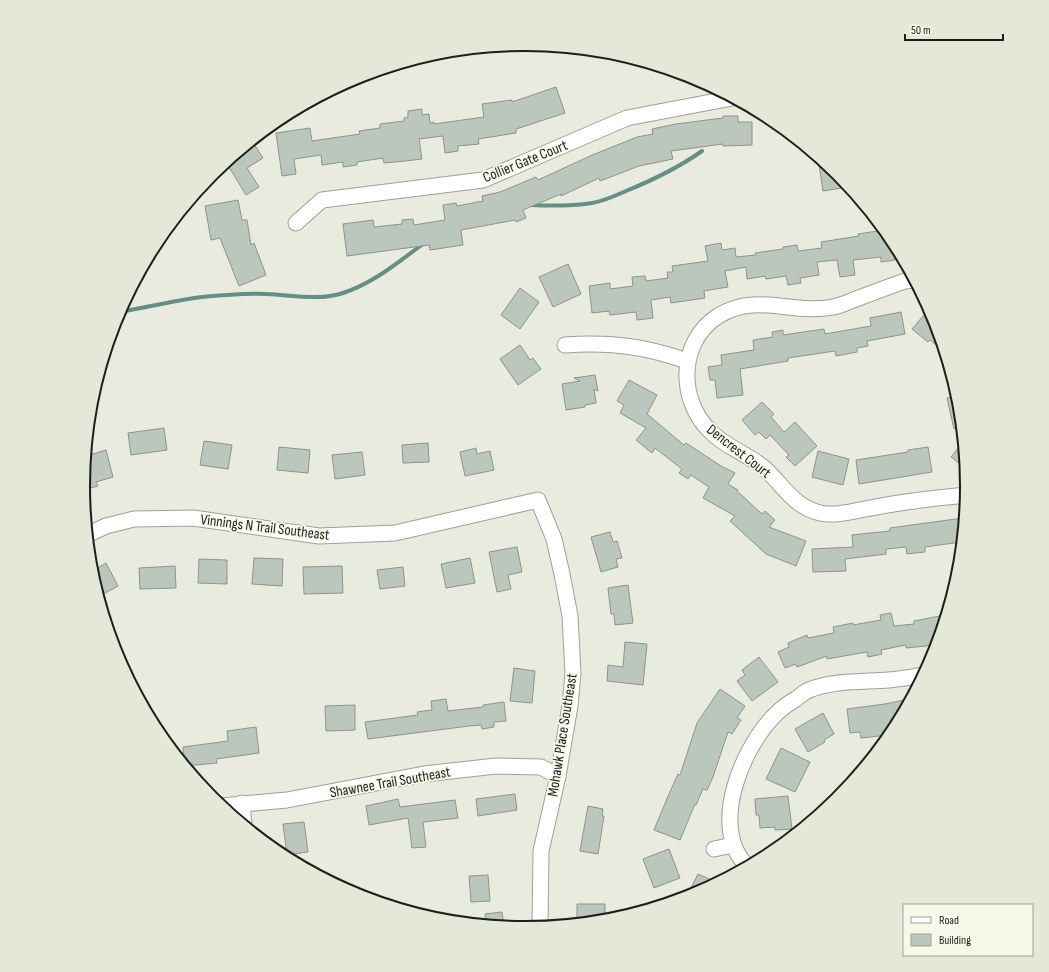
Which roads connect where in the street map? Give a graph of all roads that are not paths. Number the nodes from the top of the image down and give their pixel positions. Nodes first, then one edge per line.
1 (724, 100) edge
2 (296, 223) dead end
3 (908, 281) edge
4 (565, 345) dead end
5 (687, 361) junction
6 (960, 496) edge
7 (538, 500) joint
8 (92, 533) edge
9 (916, 676) edge
10 (558, 776) junction
11 (242, 803) junction
12 (229, 805) edge
13 (243, 817) edge
14 (733, 845) junction
15 (714, 849) dead end
16 (744, 862) edge
17 (540, 920) edge

1 - 2 street, Collier Gate Court
3 - 5 street, Dencrest Court
4 - 5 street
5 - 6 street, Dencrest Court
7 - 8 street, Vinnings N Trail Southeast
7 - 10 street, Mohawk Place Southeast
9 - 14 street
10 - 11 street, Shawnee Trail Southeast
10 - 17 street, Mohawk Place Southeast
11 - 12 street, Shawnee Trail Southeast
11 - 13 street
14 - 15 street
14 - 16 street

